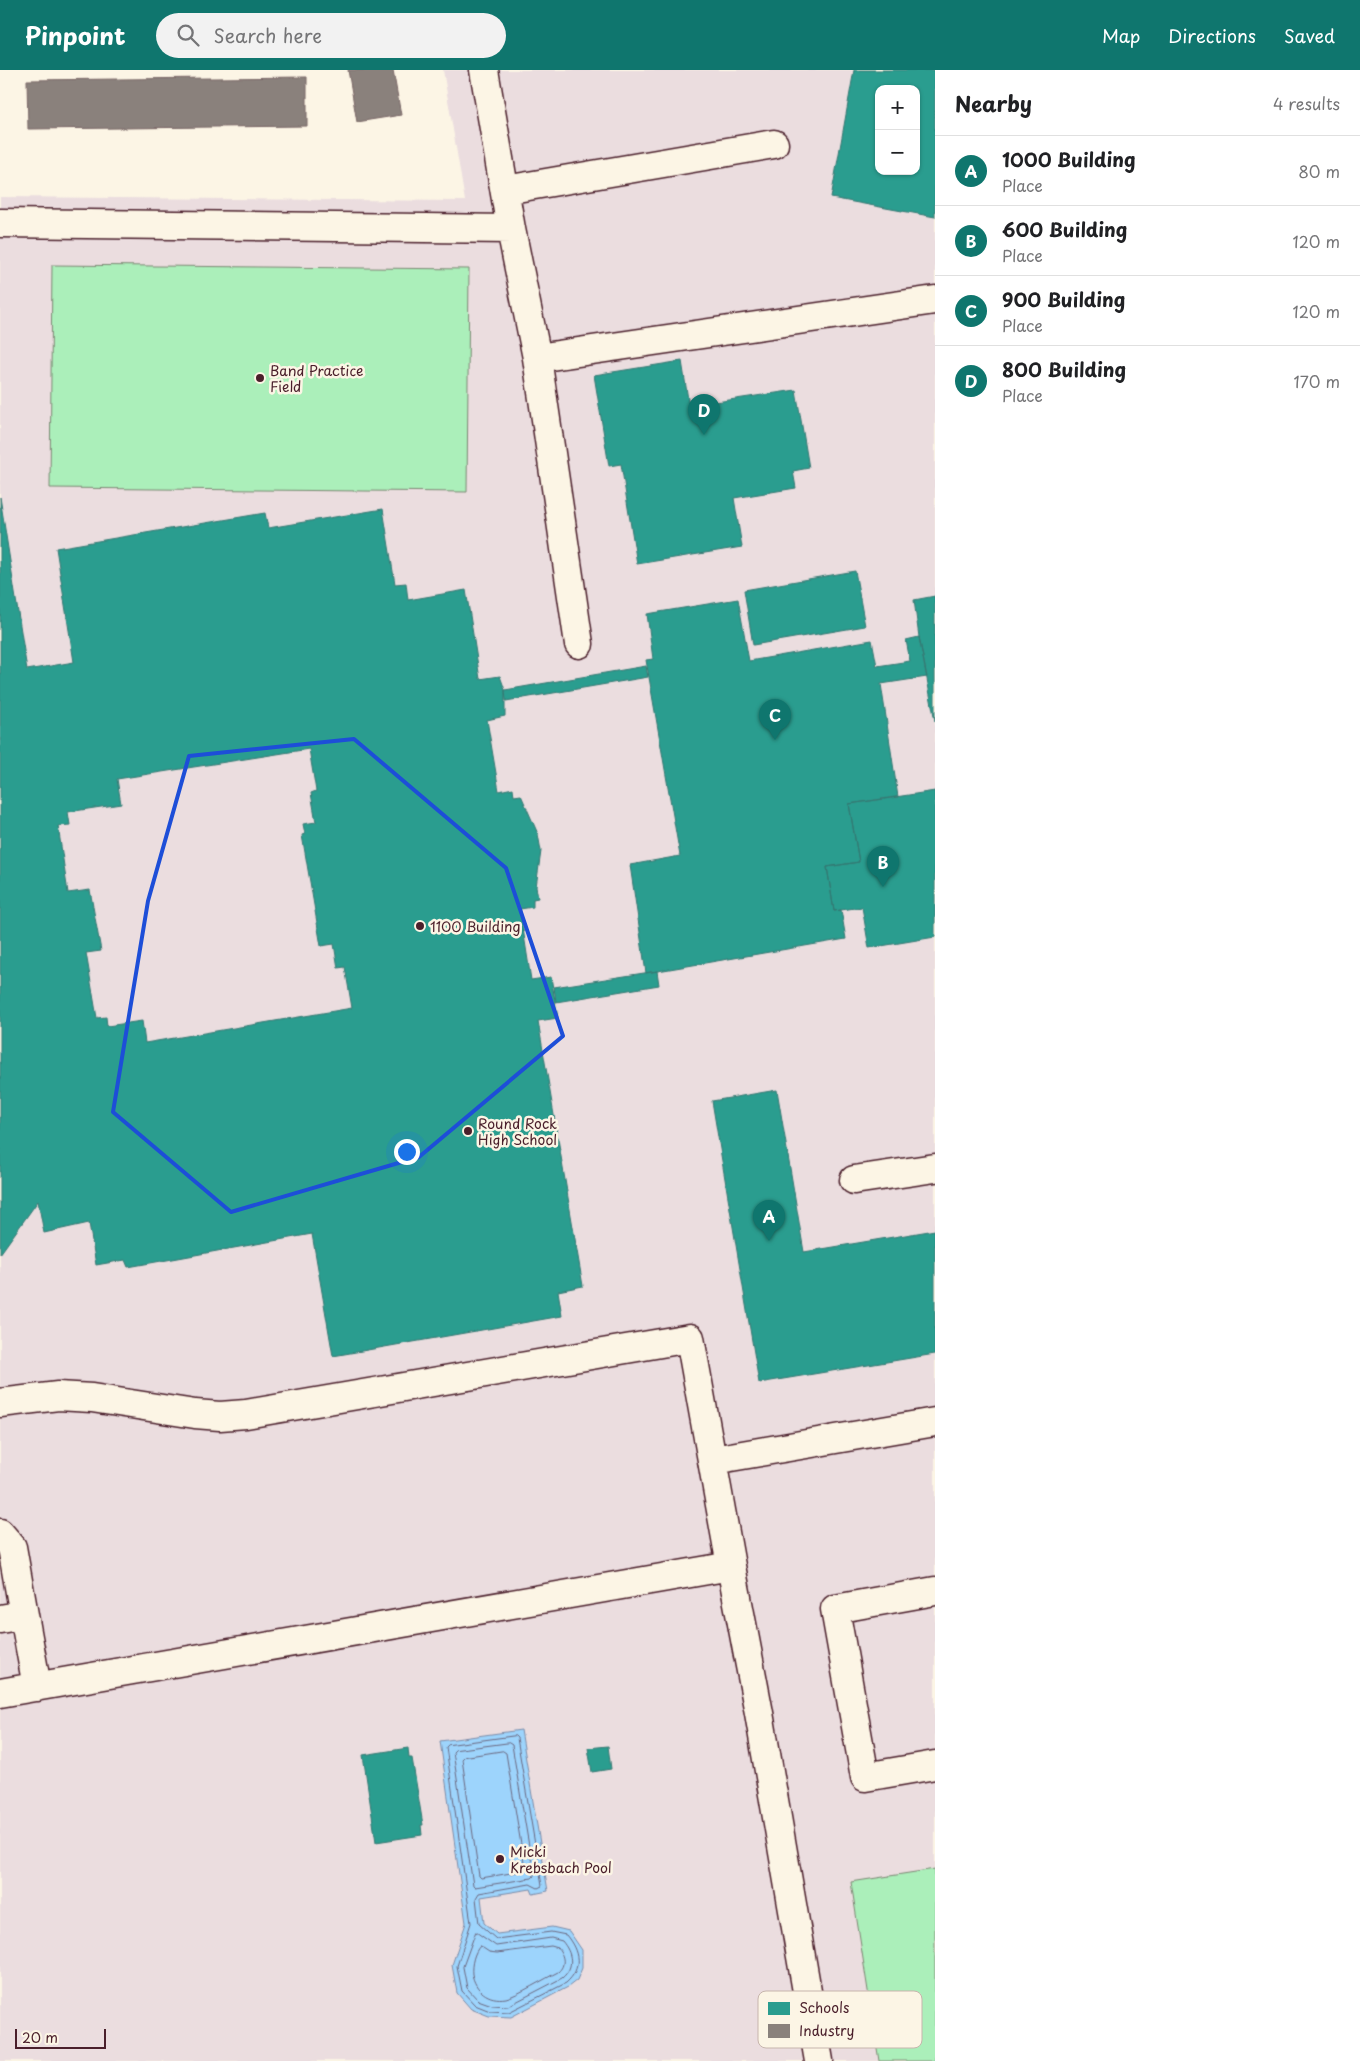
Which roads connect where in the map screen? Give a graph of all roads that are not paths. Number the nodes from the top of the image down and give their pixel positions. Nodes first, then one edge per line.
1 (484, 70) edge
2 (774, 144) dead end
3 (505, 190) junction
4 (0, 223) edge
5 (511, 229) junction
6 (935, 300) edge
7 (537, 358) junction
8 (580, 644) dead end
9 (935, 1168) edge
10 (854, 1180) dead end
11 (0, 1403) edge
12 (935, 1422) edge
13 (713, 1460) junction
14 (0, 1534) edge
15 (731, 1566) junction
16 (935, 1591) edge
17 (12, 1617) edge
18 (38, 1686) junction
19 (0, 1693) edge
20 (935, 1765) edge
21 (807, 1991) edge
22 (817, 2048) edge
23 (819, 2061) edge

1 - 3 lane
2 - 3 lane
3 - 5 lane
4 - 5 lane
5 - 7 lane
6 - 7 lane
7 - 8 lane
9 - 10 lane
11 - 13 lane
12 - 13 lane
13 - 15 lane
14 - 17 lane
15 - 18 lane
15 - 21 lane
16 - 20 lane
17 - 18 lane
18 - 19 lane
22 - 23 lane

